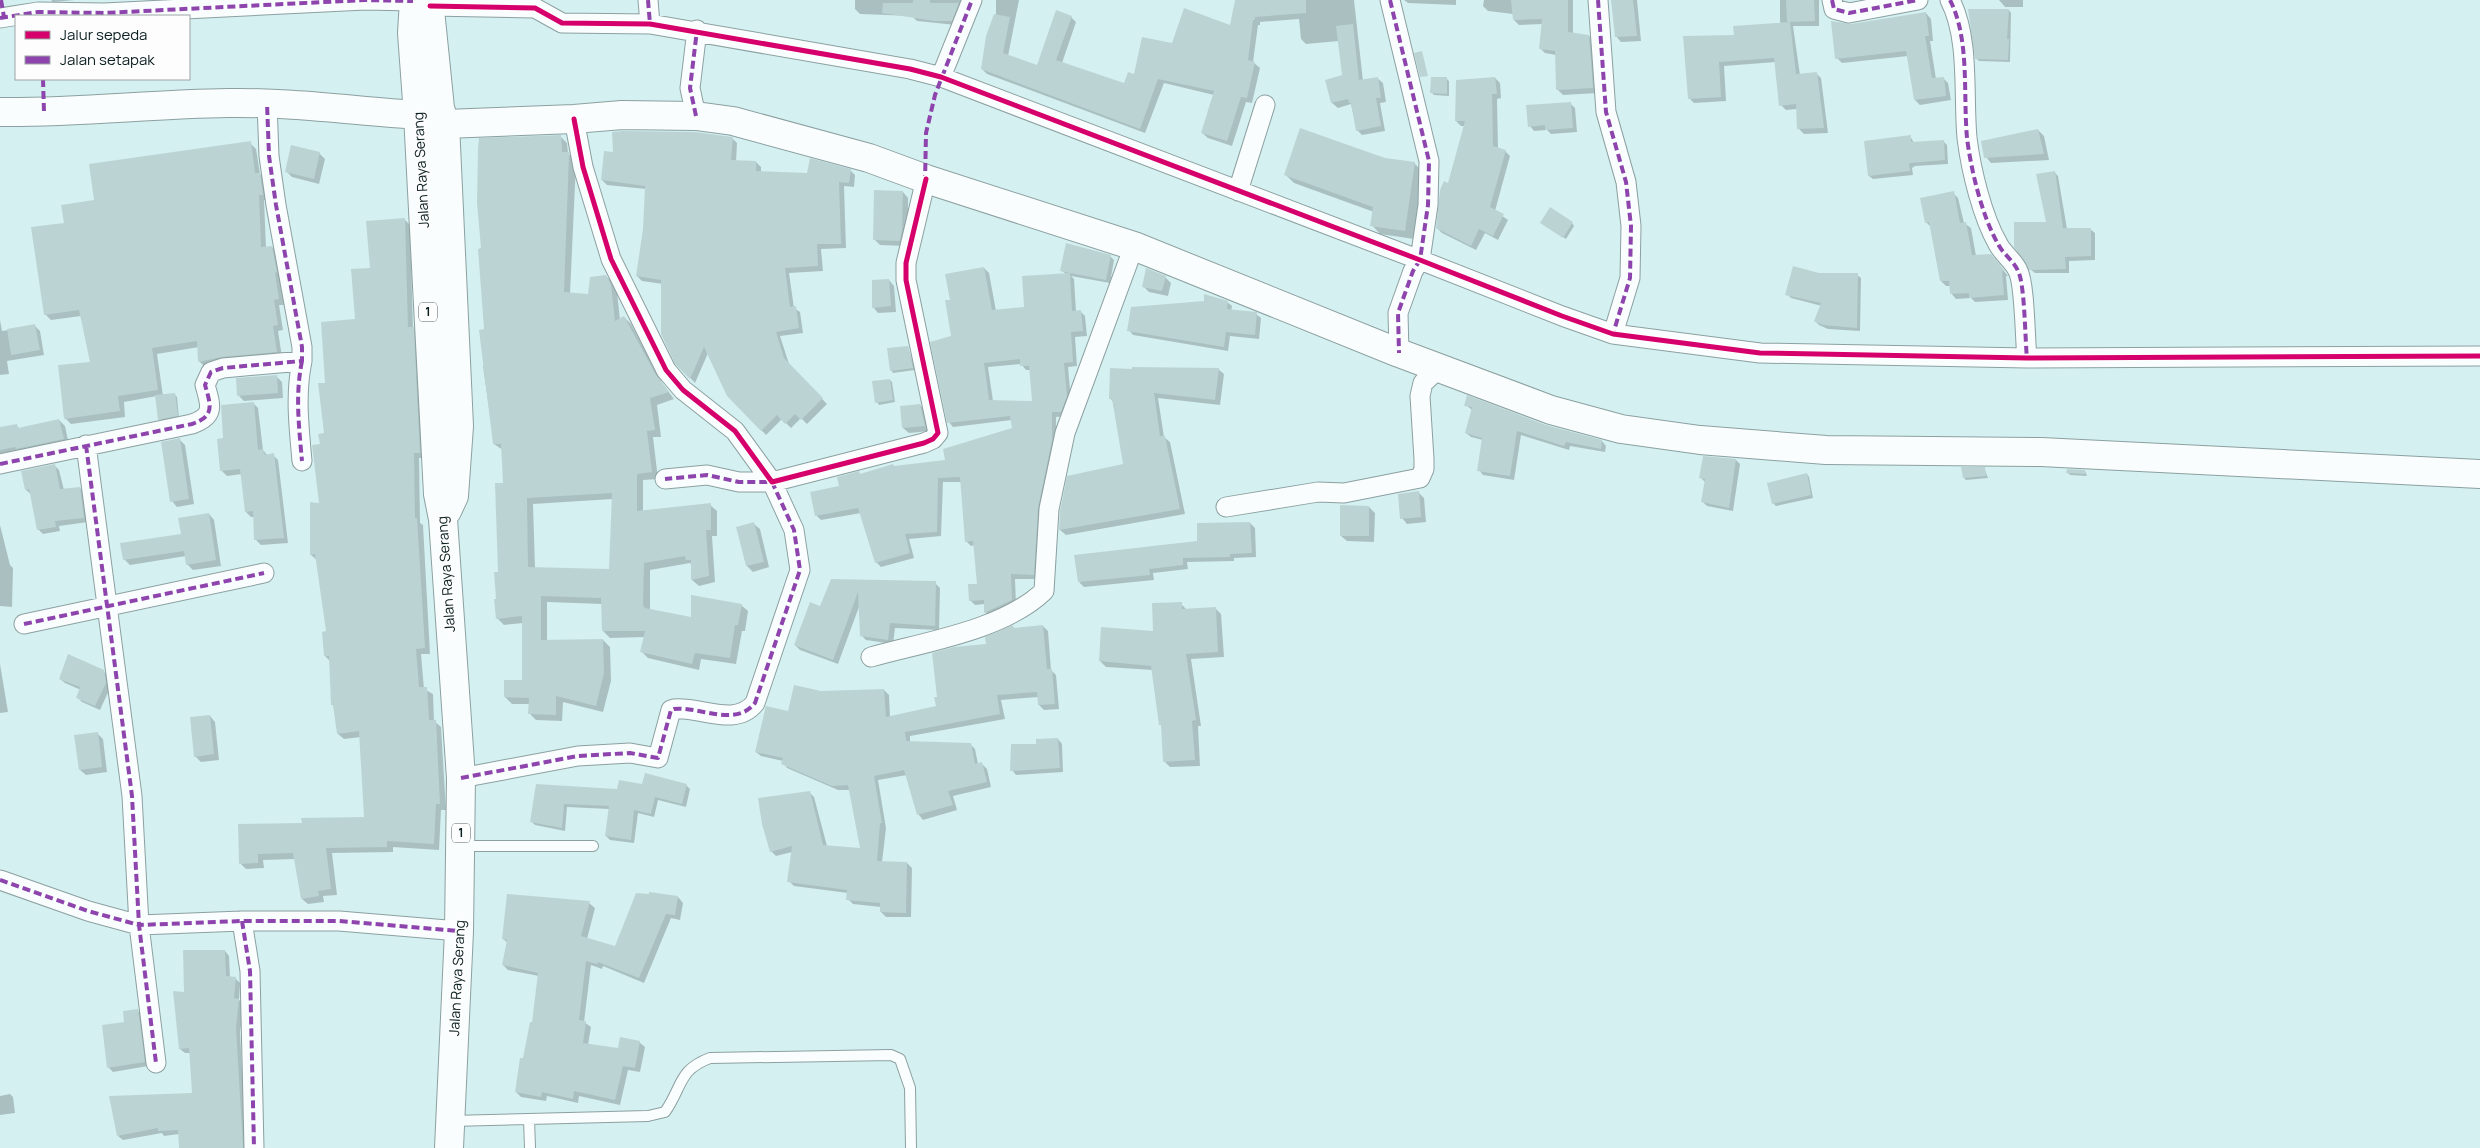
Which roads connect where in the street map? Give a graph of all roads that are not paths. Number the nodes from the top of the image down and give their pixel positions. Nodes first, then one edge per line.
1 (648, 0) edge
2 (972, 0) edge
3 (1390, 0) edge
4 (1598, 0) edge
5 (1832, 0) edge
6 (1918, 0) edge
7 (1950, 0) edge
8 (283, 3) edge
9 (422, 8) edge
10 (2, 12) edge
11 (650, 24) junction
12 (695, 40) junction
13 (942, 77) junction
14 (267, 103) junction
15 (1265, 105) dead end
16 (0, 112) edge
17 (430, 113) junction
18 (696, 116) junction
19 (574, 119) junction
20 (926, 179) junction
21 (1238, 191) junction
22 (1134, 246) junction
23 (1417, 265) junction
24 (1613, 334) junction
25 (1399, 353) junction
26 (2480, 356) edge
27 (2027, 358) junction
28 (302, 361) junction
29 (1440, 368) junction
30 (86, 445) junction
31 (302, 462) dead end
32 (0, 464) edge
33 (2480, 474) edge
34 (665, 479) dead end
35 (772, 482) junction
36 (1226, 507) dead end
37 (264, 573) dead end
38 (108, 606) junction
39 (24, 624) dead end
40 (870, 657) dead end
41 (461, 778) junction
42 (461, 846) junction
43 (593, 846) dead end
44 (0, 880) edge
45 (242, 920) junction
46 (139, 925) junction
47 (459, 931) junction
48 (156, 1063) dead end
49 (529, 1119) junction
50 (450, 1121) junction
51 (254, 1148) edge
52 (449, 1148) edge
53 (530, 1148) edge
54 (911, 1148) edge

1 - 11 street
2 - 13 street
3 - 23 street
4 - 24 street
5 - 6 street
7 - 27 street
8 - 9 street
8 - 10 street
9 - 11 street
9 - 17 main road, Jalan Raya Serang
11 - 12 street
12 - 13 street
12 - 18 street
13 - 21 street
14 - 16 main road
14 - 17 main road
14 - 28 street
15 - 21 street
17 - 19 main road
17 - 41 main road, Jalan Raya Serang / 1
18 - 19 main road
18 - 20 main road
19 - 35 street
20 - 22 main road
20 - 35 street
21 - 23 street
22 - 25 main road
22 - 40 street
23 - 24 street
23 - 25 street
24 - 27 street
25 - 29 main road
26 - 27 street
28 - 30 street
28 - 31 street
29 - 33 main road
29 - 36 street
30 - 32 street
30 - 38 street
34 - 35 street
35 - 41 street
37 - 38 street
38 - 39 street
38 - 46 street
41 - 42 main road, Jalan Raya Serang / 1
42 - 43 lane
42 - 47 main road, Jalan Raya Serang / 1
44 - 46 street
45 - 46 street
45 - 47 street
45 - 51 street
46 - 48 street
47 - 50 main road, Jalan Raya Serang / 1
49 - 50 lane
49 - 53 lane
49 - 54 lane
50 - 52 main road, Jalan Raya Serang / 1

